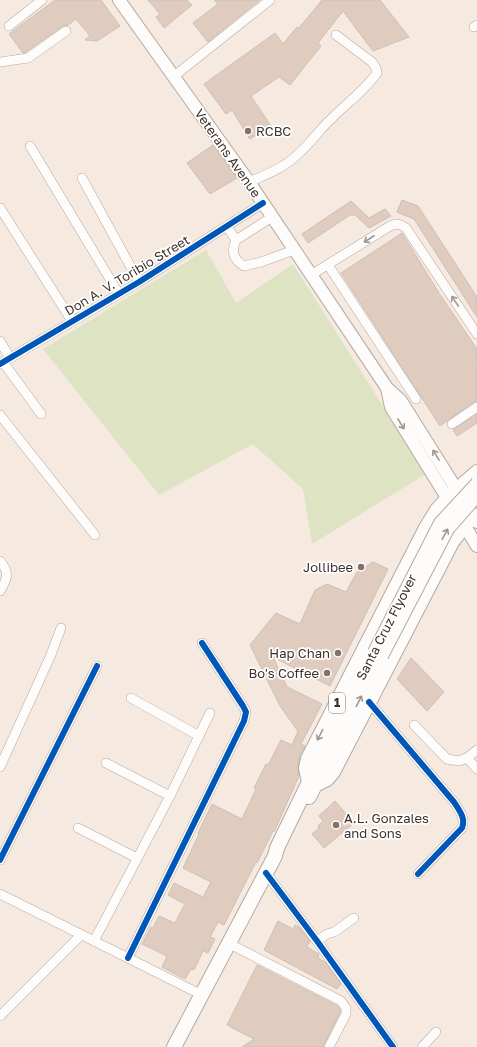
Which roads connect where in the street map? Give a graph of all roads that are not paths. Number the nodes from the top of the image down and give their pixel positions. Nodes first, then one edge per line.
1 (42, 0) edge
2 (119, 0) edge
3 (270, 0) edge
4 (9, 26) dead end
5 (66, 31) dead end
6 (336, 35) dead end
7 (0, 62) edge
8 (173, 76) junction
9 (30, 146) dead end
10 (82, 178) dead end
11 (249, 182) junction
12 (263, 203) junction
13 (0, 208) edge
14 (272, 217) junction
15 (227, 227) junction
16 (236, 240) junction
17 (294, 250) junction
18 (328, 265) junction
19 (311, 275) junction
20 (139, 282) junction
21 (119, 294) junction
22 (72, 321) junction
23 (477, 334) edge
24 (0, 341) edge
25 (4, 361) edge
26 (416, 400) road end
27 (477, 407) edge
28 (41, 414) dead end
29 (0, 415) edge
30 (452, 424) dead end
31 (477, 470) edge
32 (477, 482) edge
33 (452, 493) junction
34 (477, 496) edge
35 (473, 518) edge
36 (95, 535) dead end
37 (420, 541) junction
38 (477, 546) edge
39 (446, 554) junction
40 (0, 561) edge
41 (398, 584) junction
42 (0, 591) edge
43 (424, 596) junction
44 (376, 626) junction
45 (61, 628) dead end
46 (402, 639) junction
47 (202, 643) dead end
48 (378, 654) junction
49 (97, 666) dead end
50 (131, 698) dead end
51 (370, 702) junction
52 (210, 713) dead end
53 (414, 725) dead end
54 (199, 736) junction
55 (477, 750) edge
56 (467, 758) junction
57 (106, 763) dead end
58 (0, 767) edge
59 (477, 769) edge
60 (312, 783) junction
61 (170, 796) junction
62 (78, 828) dead end
63 (137, 858) junction
64 (0, 860) edge
65 (271, 864) junction
66 (418, 874) dead end
67 (0, 894) edge
68 (354, 918) dead end
69 (81, 935) junction
70 (94, 940) junction
71 (317, 941) junction
72 (228, 943) junction
73 (128, 958) junction
74 (202, 995) junction
75 (0, 1016) edge
76 (436, 1032) dead end
77 (174, 1047) edge
78 (329, 1047) edge
79 (393, 1047) edge
80 (422, 1047) edge

1 - 4 street
2 - 8 main road, Veterans Avenue
3 - 8 street
5 - 7 street
6 - 11 street
8 - 11 main road, Veterans Avenue
9 - 21 street
10 - 20 street
11 - 12 main road, Veterans Avenue
12 - 14 main road, Veterans Avenue
12 - 15 street, Don A. V. Toribio Street
13 - 22 street
14 - 16 street
14 - 17 main road, Veterans Avenue
15 - 16 street
15 - 20 street, Don A. V. Toribio Street
16 - 17 street
17 - 19 main road, Veterans Avenue
18 - 19 street
23 -> 18 street
18 - 26 street
19 - 33 main road, Veterans Avenue
20 - 21 street, Don A. V. Toribio Street
21 - 22 street, Don A. V. Toribio Street
22 - 25 street, Don A. V. Toribio Street
24 - 25 street
25 - 28 street
27 - 30 street
29 - 36 street
31 - 33 main road
32 - 48 main road, Santa Cruz Flyover, bridge
33 - 35 main road, Veterans Avenue
33 - 37 highway, 1
48 -> 34 main road, Santa Cruz Flyover, bridge
35 - 38 main road, Veterans Avenue
35 - 39 highway, 1
37 - 39 highway
37 - 41 highway, 1
39 - 43 highway, 1
40 - 42 street
41 - 43 highway
41 - 44 highway, 1
43 - 46 highway, 1
44 - 46 highway
44 -> 60 highway, 1
45 - 58 street
46 - 51 highway, 1
47 - 73 street
48 - 60 main road, Santa Cruz Flyover
49 - 64 street
50 - 54 street
51 - 60 highway, 1
51 - 66 street
52 - 54 street
53 - 56 street
54 - 61 street
55 - 56 street
56 - 59 street
57 - 61 street
60 - 65 highway
61 - 63 street
62 - 63 street
63 - 70 street
65 - 71 street
65 - 72 highway
67 - 69 street
68 - 71 street
69 - 70 street
69 - 75 street
70 - 73 street
71 - 79 street
72 - 74 highway
72 - 78 street
73 - 74 street
74 - 77 highway
76 - 80 street

